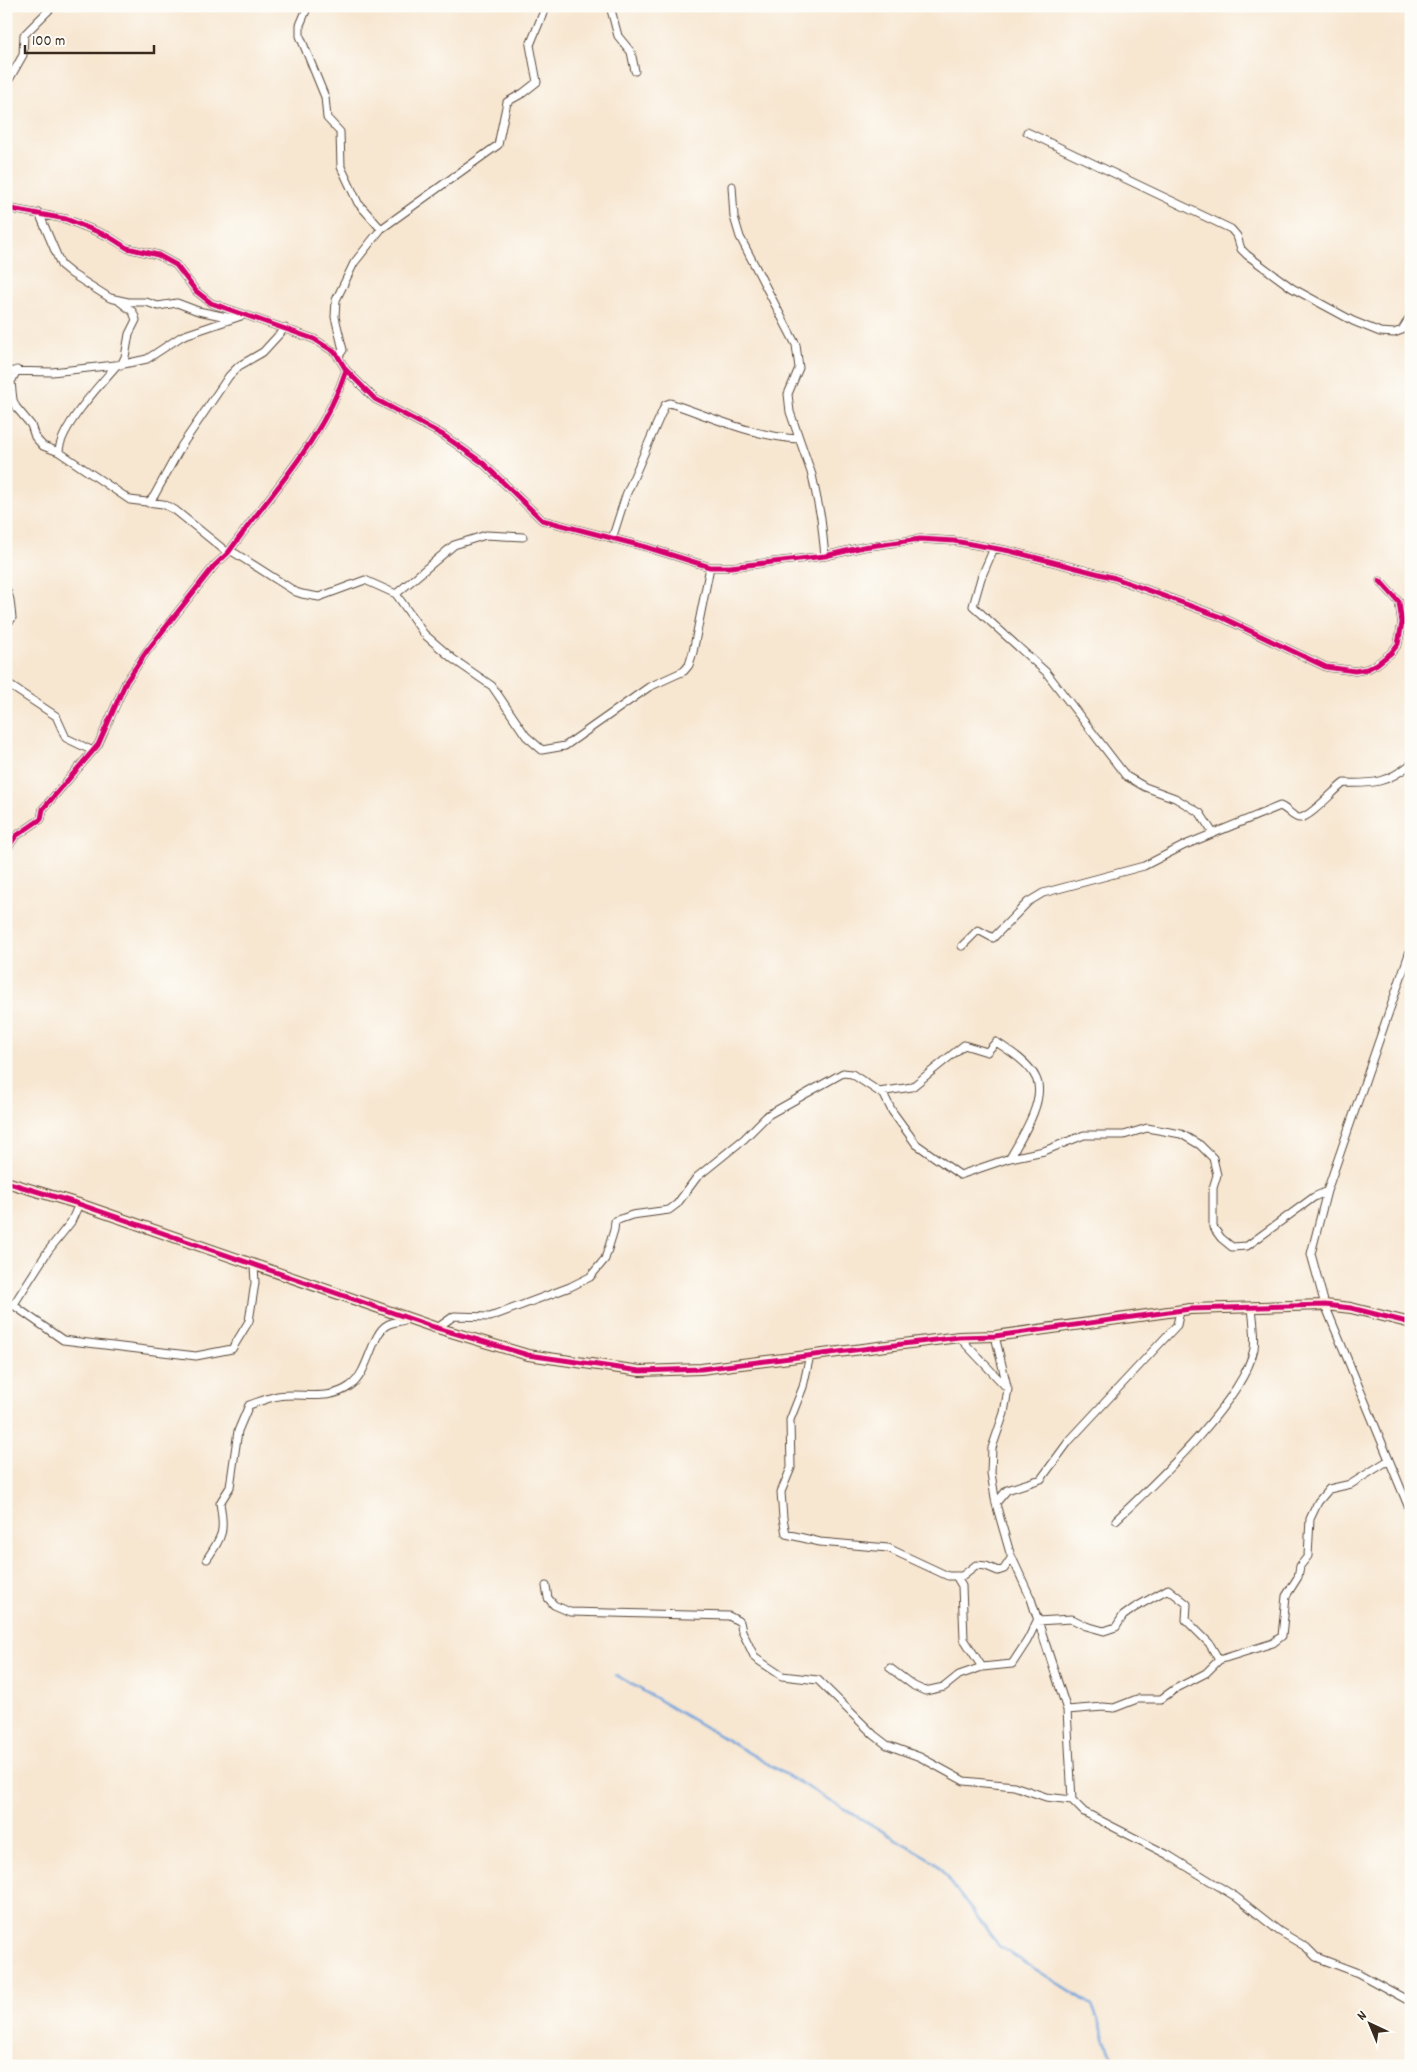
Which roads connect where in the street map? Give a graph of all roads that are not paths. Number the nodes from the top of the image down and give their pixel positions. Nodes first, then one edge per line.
1 (53, 6) edge
2 (308, 6) edge
3 (546, 6) edge
4 (610, 6) edge
5 (634, 70) dead end
6 (6, 85) edge
7 (1028, 132) dead end
8 (732, 186) dead end
9 (6, 208) edge
10 (39, 213) junction
11 (381, 229) junction
12 (119, 301) junction
13 (246, 314) junction
14 (1411, 315) edge
15 (233, 318) junction
16 (285, 328) junction
17 (338, 357) junction
18 (119, 365) junction
19 (17, 370) junction
20 (346, 370) junction
21 (6, 371) edge
22 (799, 439) junction
23 (59, 452) junction
24 (148, 503) junction
25 (523, 537) dead end
26 (612, 539) junction
27 (994, 548) junction
28 (229, 551) junction
29 (825, 556) junction
30 (710, 567) junction
31 (1380, 581) dead end
32 (6, 588) edge
33 (396, 594) junction
34 (6, 626) edge
35 (6, 683) edge
36 (93, 751) junction
37 (1411, 764) edge
38 (1214, 833) junction
39 (6, 850) edge
40 (962, 946) dead end
41 (1411, 948) edge
42 (879, 1092) junction
43 (1010, 1158) junction
44 (6, 1182) edge
45 (1327, 1191) junction
46 (79, 1204) junction
47 (254, 1264) junction
48 (6, 1300) edge
49 (14, 1304) junction
50 (1325, 1305) junction
51 (1252, 1307) junction
52 (1180, 1311) junction
53 (410, 1318) junction
54 (1411, 1323) edge
55 (438, 1328) junction
56 (995, 1336) junction
57 (960, 1337) junction
58 (810, 1355) junction
59 (1008, 1389) junction
60 (1389, 1460) junction
61 (996, 1502) junction
62 (1411, 1512) edge
63 (1116, 1520) dead end
64 (1012, 1557) junction
65 (207, 1559) dead end
66 (956, 1576) junction
67 (546, 1586) dead end
68 (1037, 1621) junction
69 (1219, 1660) junction
70 (982, 1667) junction
71 (890, 1668) dead end
72 (1067, 1710) junction
73 (1072, 1800) junction
74 (1411, 2002) edge

1 - 6 street
2 - 11 street
3 - 11 street
4 - 5 street
7 - 14 street
8 - 22 street
9 - 10 street
10 - 12 street
10 - 13 street
11 - 17 street
12 - 15 street
12 - 18 street
13 - 15 street
13 - 16 street
15 - 18 street
16 - 17 street
16 - 24 street
17 - 20 street
18 - 19 street
18 - 23 street
19 - 21 street
19 - 23 street
20 - 26 street
20 - 28 street
22 - 26 street
22 - 29 street
23 - 24 street
24 - 28 street
25 - 33 street
26 - 30 street
27 - 29 street
27 - 31 street
27 - 38 street
28 - 33 street
28 - 36 street
29 - 30 street
30 - 33 street
32 - 34 street
35 - 36 street
36 - 39 street
37 - 38 street
38 - 40 street
41 - 45 street
42 - 43 street
42 - 43 street
42 - 55 street
43 - 45 street
44 - 46 street
45 - 50 street
46 - 47 street
46 - 49 street
47 - 49 street
47 - 53 street
48 - 49 street
50 - 51 street
50 - 54 street
50 - 60 street
51 - 52 street
51 - 63 street
52 - 56 street
52 - 61 street
53 - 55 street
53 - 65 street
55 - 58 street
56 - 57 street
56 - 59 street
57 - 58 street
57 - 59 street
58 - 66 street
59 - 61 street
60 - 62 street
60 - 69 street
61 - 64 street
64 - 66 street
64 - 68 street
66 - 70 street
67 - 73 street
68 - 69 street
68 - 70 street
68 - 72 street
69 - 72 street
70 - 71 street
72 - 73 street
73 - 74 street

